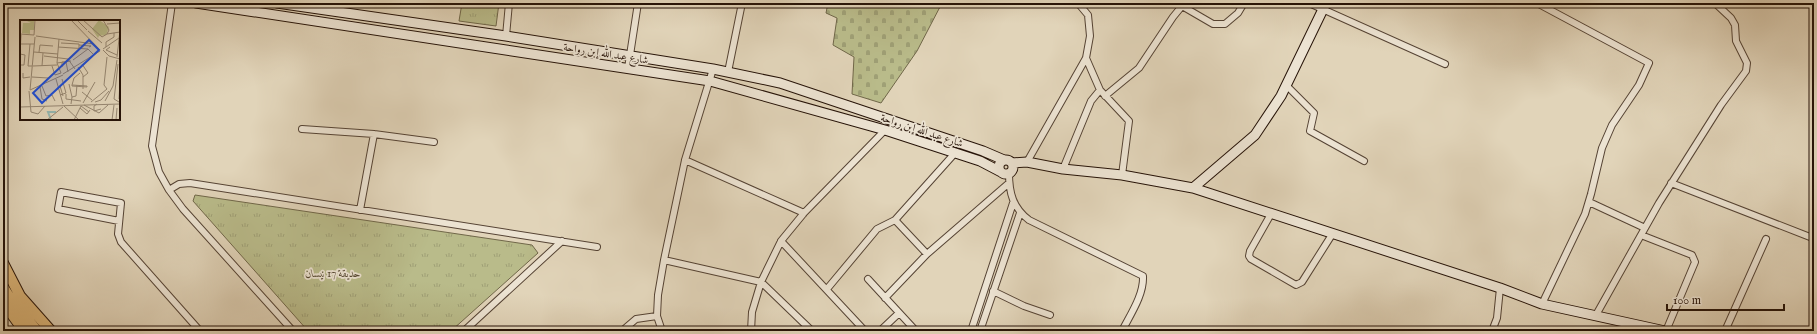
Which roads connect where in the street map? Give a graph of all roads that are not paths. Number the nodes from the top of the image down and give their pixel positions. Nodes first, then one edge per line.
1 (172, 3) edge
2 (196, 3) edge
3 (277, 3) edge
4 (508, 3) edge
5 (638, 3) edge
6 (742, 3) edge
7 (1078, 3) edge
8 (1244, 3) edge
9 (1309, 3) edge
10 (1537, 3) edge
11 (1715, 3) edge
12 (1182, 5) edge
13 (1325, 6) edge
14 (506, 36) junction
15 (630, 55) junction
16 (1086, 58) junction
17 (1445, 64) dead end
18 (628, 68) junction
19 (712, 69) junction
20 (728, 72) junction
21 (710, 81) junction
22 (1286, 85) junction
23 (1100, 90) junction
24 (1106, 96) junction
25 (302, 129) dead end
26 (885, 130) junction
27 (374, 134) junction
28 (434, 142) dead end
29 (955, 153) junction
30 (684, 160) junction
31 (1364, 161) dead end
32 (1008, 162) junction
33 (1027, 162) junction
34 (1063, 169) junction
35 (1005, 172) junction
36 (1122, 174) junction
37 (1009, 183) junction
38 (1671, 183) junction
39 (1193, 188) junction
40 (169, 190) junction
41 (1589, 202) junction
42 (1013, 203) junction
43 (360, 210) junction
44 (804, 213) junction
45 (1020, 214) junction
46 (1271, 214) junction
47 (895, 220) junction
48 (118, 221) junction
49 (1645, 228) junction
50 (1333, 233) junction
51 (1641, 235) junction
52 (1810, 237) dead end
53 (1766, 239) dead end
54 (562, 241) junction
55 (781, 241) junction
56 (597, 247) dead end
57 (927, 254) junction
58 (664, 260) junction
59 (3, 263) edge
60 (868, 279) dead end
61 (761, 282) junction
62 (3, 287) edge
63 (1500, 288) junction
64 (827, 289) junction
65 (993, 290) junction
66 (885, 298) junction
67 (3, 302) edge
68 (1542, 304) junction
69 (899, 313) junction
70 (1050, 315) dead end
71 (1596, 315) junction
72 (657, 316) junction
73 (24, 331) edge
74 (37, 331) edge
75 (51, 331) edge
76 (200, 331) edge
77 (293, 331) edge
78 (464, 331) edge
79 (622, 331) edge
80 (662, 331) edge
81 (751, 331) edge
82 (812, 331) edge
83 (865, 331) edge
84 (880, 331) edge
85 (916, 331) edge
86 (971, 331) edge
87 (980, 331) edge
88 (1122, 331) edge
89 (1492, 331) edge
90 (1665, 331) edge
91 (1725, 331) edge

1 - 40 street
2 - 18 street, شارع عبد الله إبن رواحة
3 - 14 street, شارع عبد الله إبن رواحة
4 - 14 street
5 - 15 street
6 - 20 street
7 - 16 street
8 - 12 street
9 - 13 street
10 - 41 street
11 - 38 street
12 - 24 street
13 - 17 street
13 - 22 street
14 - 15 street, شارع عبد الله إبن رواحة
15 - 18 street
15 - 19 street, شارع عبد الله إبن رواحة
16 - 23 street
16 - 33 street
18 - 21 street, شارع عبد الله إبن رواحة
19 - 20 street, شارع عبد الله إبن رواحة
19 - 21 street
20 - 32 street, شارع عبد الله إبن رواحة
21 - 26 street, شارع عبد الله إبن رواحة
21 - 30 street
22 - 31 street
22 - 39 street
23 - 24 street
23 - 34 street
24 - 36 street
25 - 27 street
26 - 29 street, شارع عبد الله إبن رواحة
26 - 44 street
27 - 28 street
27 - 43 street
29 - 35 street, شارع عبد الله إبن رواحة
29 - 47 street
30 - 44 street
30 - 58 street
32 - 33 street
32 - 35 street
33 - 34 street
34 - 36 street
35 - 37 street
36 - 39 street
37 - 42 street
37 - 57 street
38 - 49 street
38 - 52 street
39 - 46 street
40 - 43 street
40 - 77 street
41 - 49 street
41 - 68 street
42 - 45 street
42 - 86 street
43 - 54 street
44 - 55 street
45 - 65 street
45 - 88 street
46 - 50 street
46 - 50 street
47 - 57 street
47 - 64 street
48 - 48 street
48 - 76 street
49 - 51 street
50 - 63 street
51 - 71 street
51 - 90 street
53 - 91 street
54 - 56 street
54 - 78 street
55 - 61 street
55 - 64 street
57 - 66 street
58 - 61 street
58 - 72 street
59 - 75 main road
60 - 66 street
61 - 81 street
61 - 82 street
62 - 74 main road
63 - 68 street
63 - 89 street
64 - 83 street
65 - 70 street
65 - 87 street
66 - 69 street
67 - 73 main road
68 - 71 street
69 - 84 street
69 - 85 street
71 - 90 street
72 - 79 street
72 - 80 street

